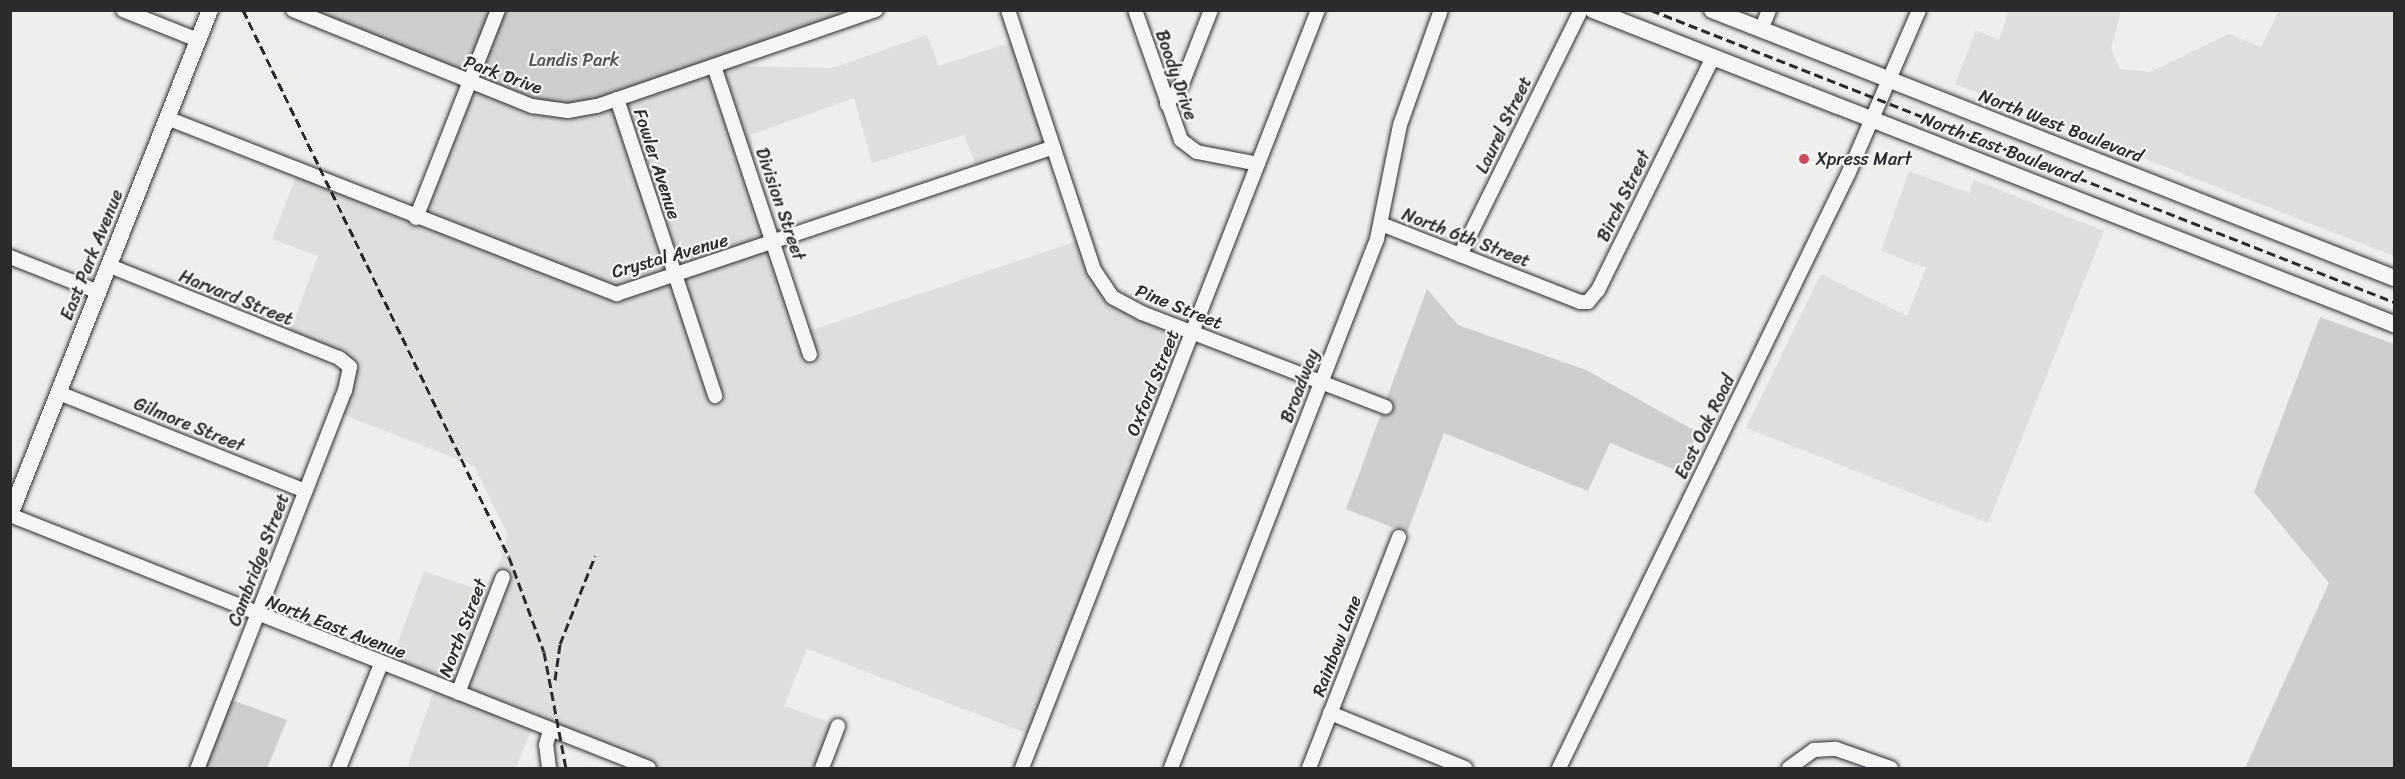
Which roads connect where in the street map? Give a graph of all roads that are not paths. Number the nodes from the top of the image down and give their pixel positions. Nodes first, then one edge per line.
1 (123, 10) edge
2 (210, 10) edge
3 (293, 10) edge
4 (498, 10) edge
5 (1008, 10) edge
6 (1136, 10) edge
7 (1211, 10) edge
8 (1318, 10) edge
9 (1441, 10) edge
10 (1581, 10) edge
11 (1593, 10) edge
12 (1712, 10) edge
13 (1768, 10) edge
14 (1919, 10) edge
15 (864, 12) edge
16 (1761, 30) junction
17 (198, 40) junction
18 (1713, 57) junction
19 (714, 66) junction
20 (1891, 80) junction
21 (470, 82) junction
22 (617, 99) junction
23 (1167, 104) junction
24 (167, 118) junction
25 (1874, 119) junction
26 (1053, 147) junction
27 (1258, 164) junction
28 (416, 218) junction
29 (1381, 224) junction
30 (774, 243) junction
31 (1460, 255) junction
32 (10, 257) edge
33 (110, 266) junction
34 (675, 275) junction
35 (2394, 278) edge
36 (1539, 286) joint
37 (99, 292) junction
38 (2394, 324) edge
39 (1193, 332) junction
40 (810, 354) dead end
41 (349, 364) joint
42 (1321, 381) junction
43 (59, 393) junction
44 (715, 396) dead end
45 (1385, 407) dead end
46 (305, 491) junction
47 (10, 515) edge
48 (1399, 537) dead end
49 (503, 577) dead end
50 (256, 615) junction
51 (381, 664) junction
52 (458, 693) junction
53 (1330, 713) junction
54 (838, 726) dead end
55 (550, 730) junction
56 (1442, 764) edge
57 (198, 768) edge
58 (339, 768) edge
59 (549, 768) edge
60 (649, 768) edge
61 (822, 768) edge
62 (1022, 768) edge
63 (1171, 768) edge
64 (1309, 768) edge
65 (1466, 768) edge
66 (1559, 768) edge
67 (1789, 768) edge
68 (1892, 768) edge

1 - 17 street
2 - 17 main road, East Park Avenue
3 - 21 street, Park Drive
4 - 21 street
5 - 26 street, Pine Street
6 - 23 street, Boody Drive
7 - 23 street
8 - 27 street, Oxford Street
9 - 29 street, Broadway
10 - 31 street, Laurel Street
11 - 18 main road, North East Boulevard
12 - 16 main road, North West Boulevard
13 - 16 street
14 - 20 street, East Oak Road
15 - 19 street, Park Drive
16 - 20 main road, North West Boulevard
17 - 24 main road, East Park Avenue
18 - 25 main road, North East Boulevard
18 - 36 street, Birch Street
19 - 22 street, Park Drive
19 - 30 street, Division Street
20 - 25 street, East Oak Road
20 - 35 main road, North West Boulevard
21 - 22 street, Park Drive
21 - 28 street
22 - 34 street, Fowler Avenue
23 - 27 street, Boody Drive
24 - 28 street, Crystal Avenue
24 - 33 main road, East Park Avenue
25 - 38 main road, North East Boulevard
25 - 66 street, East Oak Road
26 - 30 street, Crystal Avenue
26 - 39 street, Pine Street
27 - 39 street, Oxford Street
28 - 34 street, Crystal Avenue
29 - 31 street, North 6th Street
29 - 42 street, Broadway
30 - 34 street, Crystal Avenue
30 - 40 street, Division Street
31 - 36 street, North 6th Street
32 - 37 street
33 - 37 main road, East Park Avenue
33 - 41 street, Harvard Street
34 - 44 street, Fowler Avenue
37 - 43 main road, East Park Avenue
39 - 42 street, Pine Street
39 - 62 street, Oxford Street
41 - 46 street, Cambridge Street
42 - 45 street, Pine Street
42 - 63 street, Broadway
43 - 46 street, Gilmore Street
43 - 47 main road, East Park Avenue
46 - 50 street, Cambridge Street
47 - 50 street, North East Avenue
48 - 53 street, Rainbow Lane
49 - 52 street, North Street
50 - 51 street, North East Avenue
50 - 57 street, Cambridge Street
51 - 52 street, North East Avenue
51 - 58 street
52 - 55 street, North East Avenue
53 - 56 street
53 - 64 street, Rainbow Lane
54 - 61 street
55 - 59 street
55 - 60 street, North East Avenue
56 - 65 street
67 - 68 street

